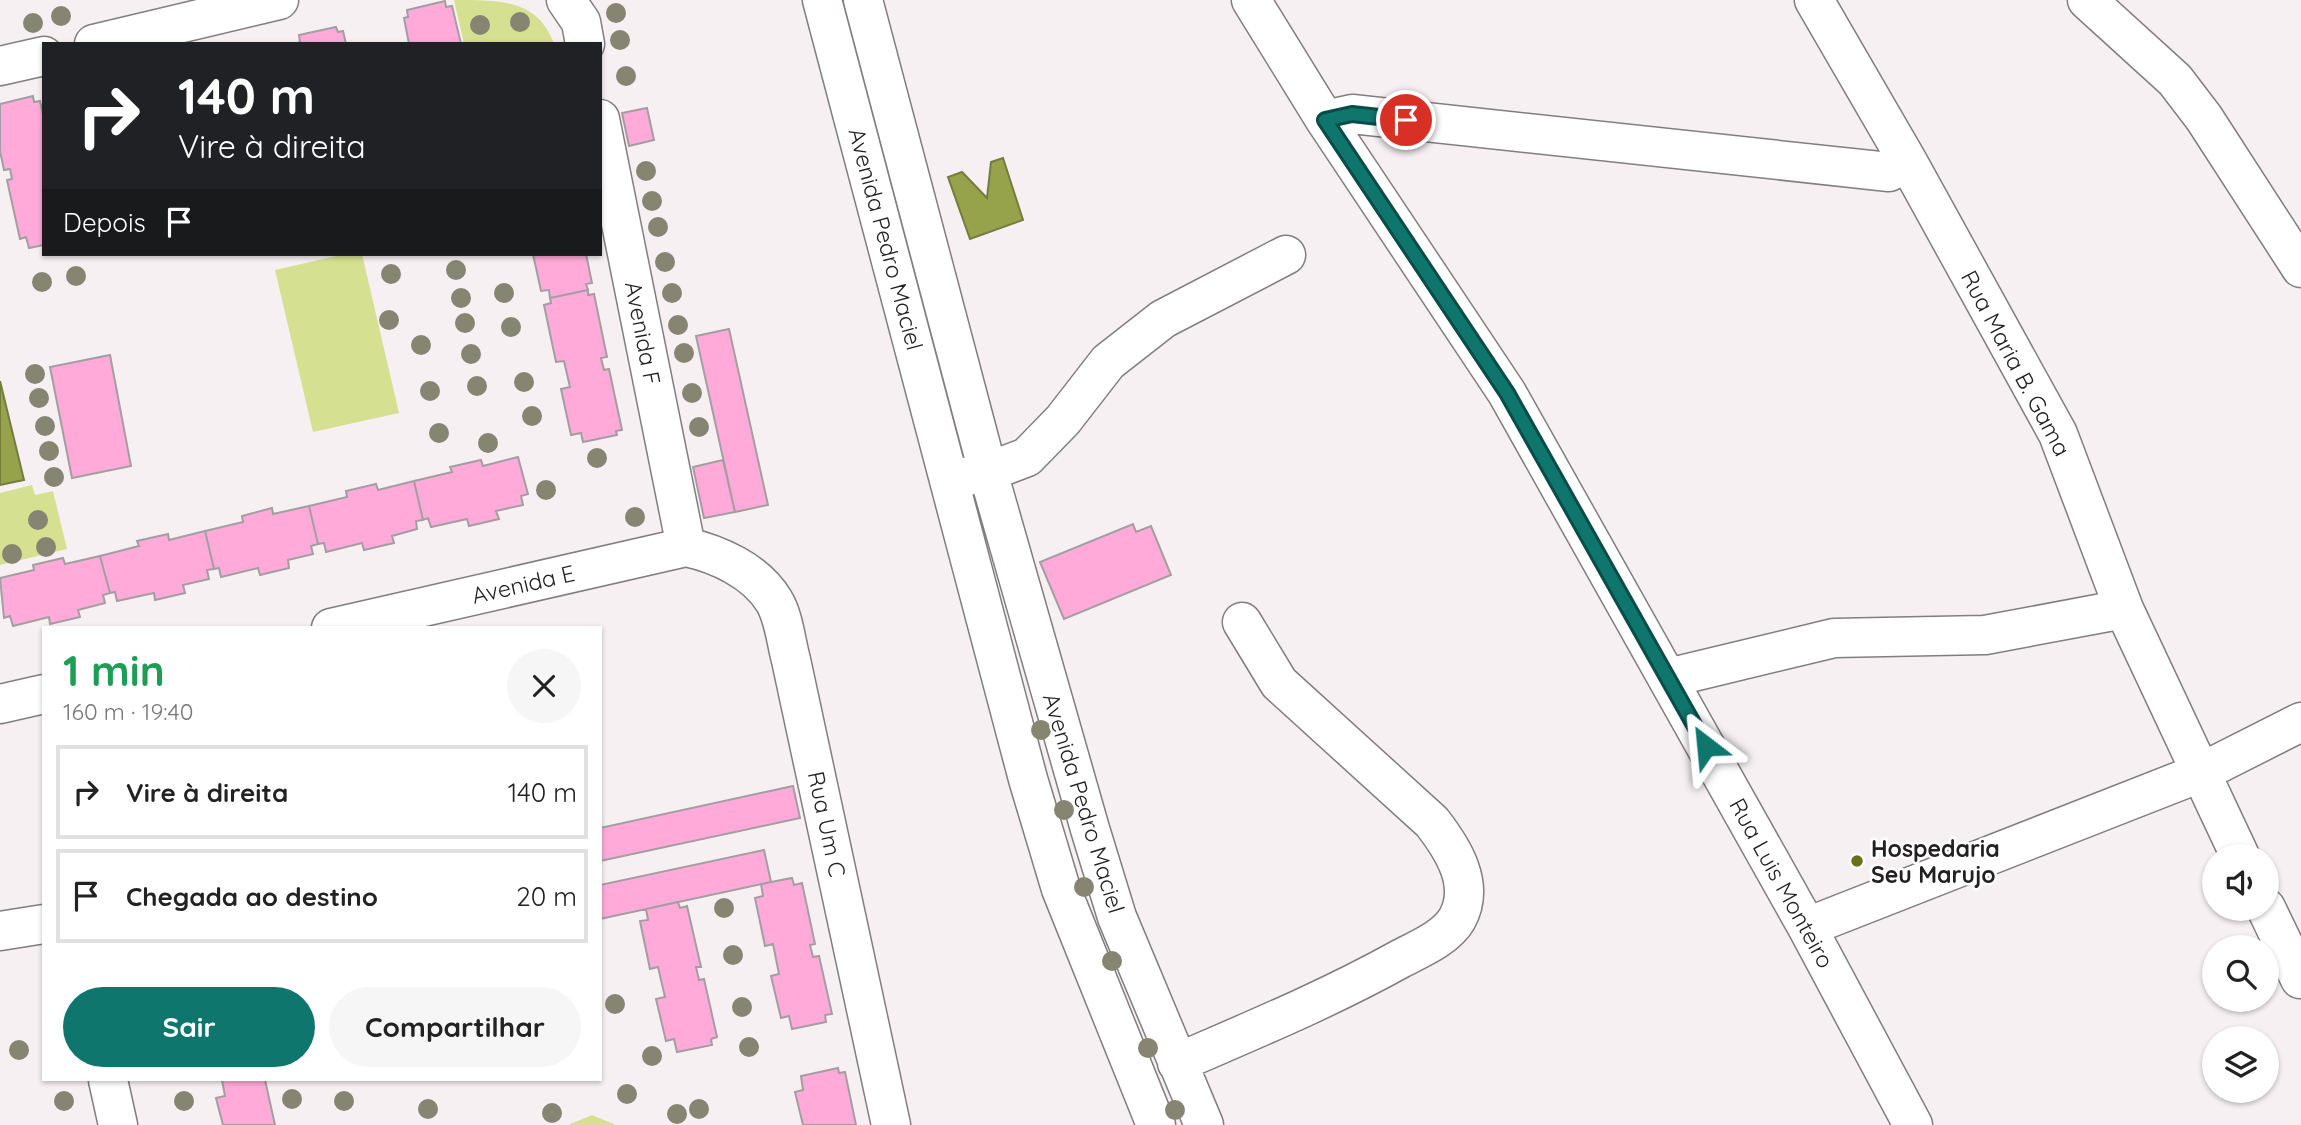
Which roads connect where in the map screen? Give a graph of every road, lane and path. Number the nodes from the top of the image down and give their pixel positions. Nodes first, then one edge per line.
1 (279, 0) edge
2 (566, 0) edge
3 (822, 0) edge
4 (863, 0) edge
5 (1251, 0) edge
6 (1814, 0) edge
7 (2087, 0) edge
8 (102, 42) edge
9 (585, 42) edge
10 (42, 56) edge
11 (0, 66) edge
12 (1325, 120) junction
13 (602, 128) edge
14 (1909, 162) junction
15 (1286, 255) dead end
16 (2301, 268) edge
17 (988, 472) junction
18 (951, 479) junction
19 (700, 550) junction
20 (2124, 609) junction
21 (1242, 622) dead end
22 (340, 626) edge
23 (1668, 678) junction
24 (42, 694) edge
25 (0, 704) edge
26 (2301, 722) edge
27 (2200, 773) junction
28 (2234, 844) edge
29 (2272, 921) edge
30 (42, 924) edge
31 (1807, 927) junction
32 (0, 931) edge
33 (2300, 979) edge
34 (1177, 1063) junction
35 (108, 1081) edge
36 (118, 1125) edge
37 (891, 1125) edge
38 (1156, 1125) edge
39 (1205, 1125) edge
40 (1913, 1125) edge

1 - 8 street
2 - 9 street
3 - 18 street, Avenida Pedro Maciel
4 - 17 street, Avenida Pedro Maciel
5 - 12 street, Rua Luis Monteiro
6 - 14 street, Rua Maria B. Gama
7 - 16 street
10 - 11 street
12 - 14 street
12 - 23 street, Rua Luis Monteiro
13 - 19 street, Avenida F
14 - 20 street, Rua Maria B. Gama
15 - 17 street
17 - 18 street
17 - 34 street, Avenida Pedro Maciel
18 - 38 street, Avenida Pedro Maciel
19 - 22 street, Avenida E
19 - 37 street, Rua Um C
20 - 23 street
20 - 27 street, Rua Maria B. Gama
21 - 34 street
23 - 31 street, Rua Luis Monteiro
24 - 25 street
26 - 27 street
27 - 28 street, Rua Maria B. Gama
27 - 31 street
29 - 33 street
30 - 32 street
31 - 40 street, Rua Luis Monteiro
34 - 39 street, Avenida Pedro Maciel
35 - 36 street

